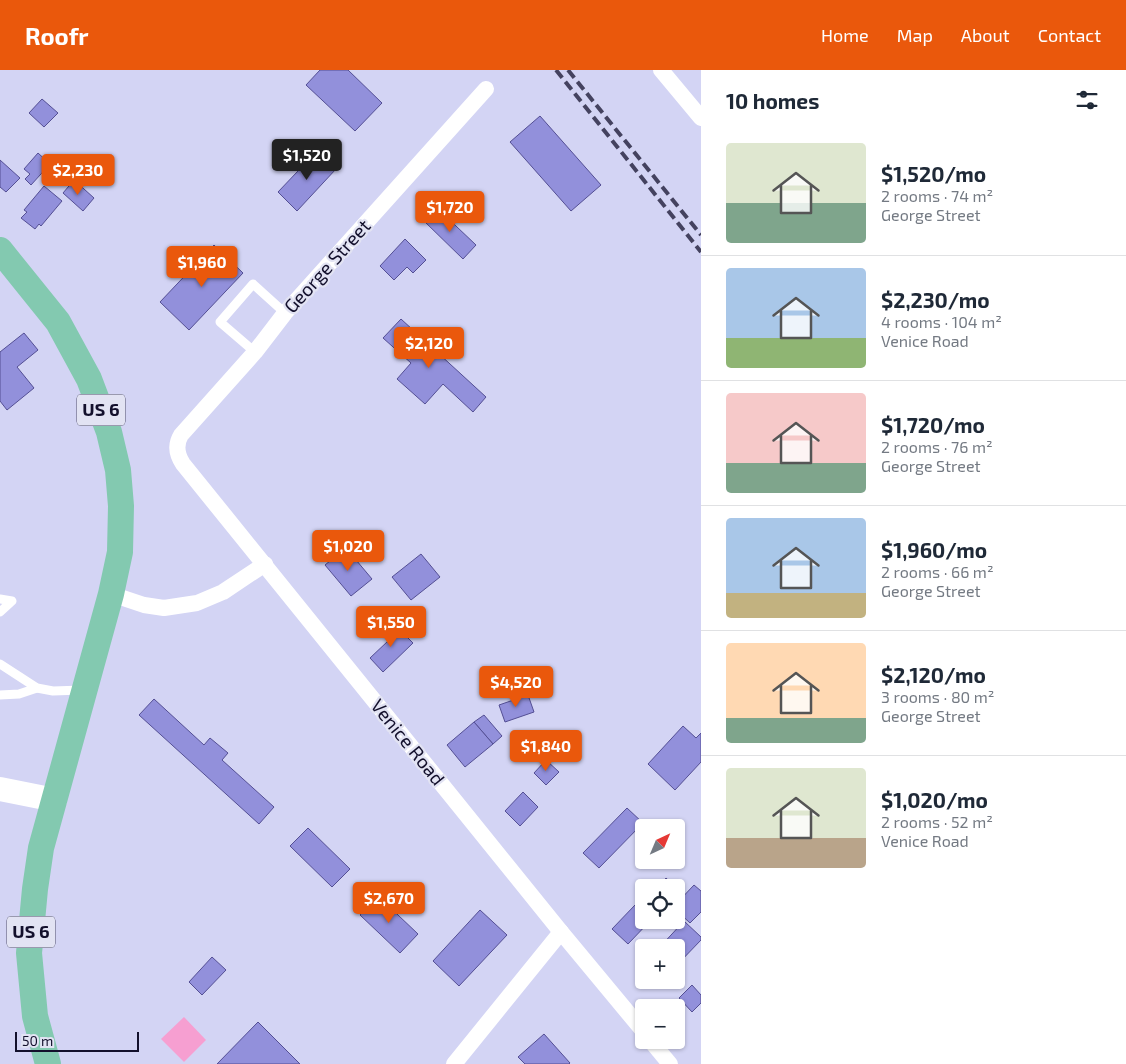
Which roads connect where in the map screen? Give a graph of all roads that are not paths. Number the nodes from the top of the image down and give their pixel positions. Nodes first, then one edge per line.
1 (661, 70) edge
2 (486, 89) dead end
3 (701, 118) edge
4 (0, 250) edge
5 (285, 313) junction
6 (255, 352) junction
7 (178, 448) joint
8 (265, 564) junction
9 (111, 594) junction
10 (0, 599) edge
11 (0, 612) edge
12 (0, 664) edge
13 (37, 688) junction
14 (85, 690) junction
15 (0, 695) edge
16 (0, 790) edge
17 (55, 800) junction
18 (561, 932) junction
19 (635, 1021) edge
20 (658, 1049) edge
21 (48, 1064) edge
22 (454, 1064) edge
23 (670, 1064) edge

1 - 3 street
2 - 5 street, George Street
4 - 9 main road, US 6
5 - 6 street, George Street
5 - 6 lane
6 - 7 street, George Street
7 - 8 street, Venice Road
8 - 9 street
8 - 18 street, Venice Road
9 - 14 main road, US 6
10 - 11 lane
12 - 13 lane
13 - 14 lane
13 - 15 lane
14 - 17 main road, US 6
16 - 17 main road
17 - 21 main road, US 6
18 - 19 street, Venice Road
18 - 22 street
20 - 23 street

